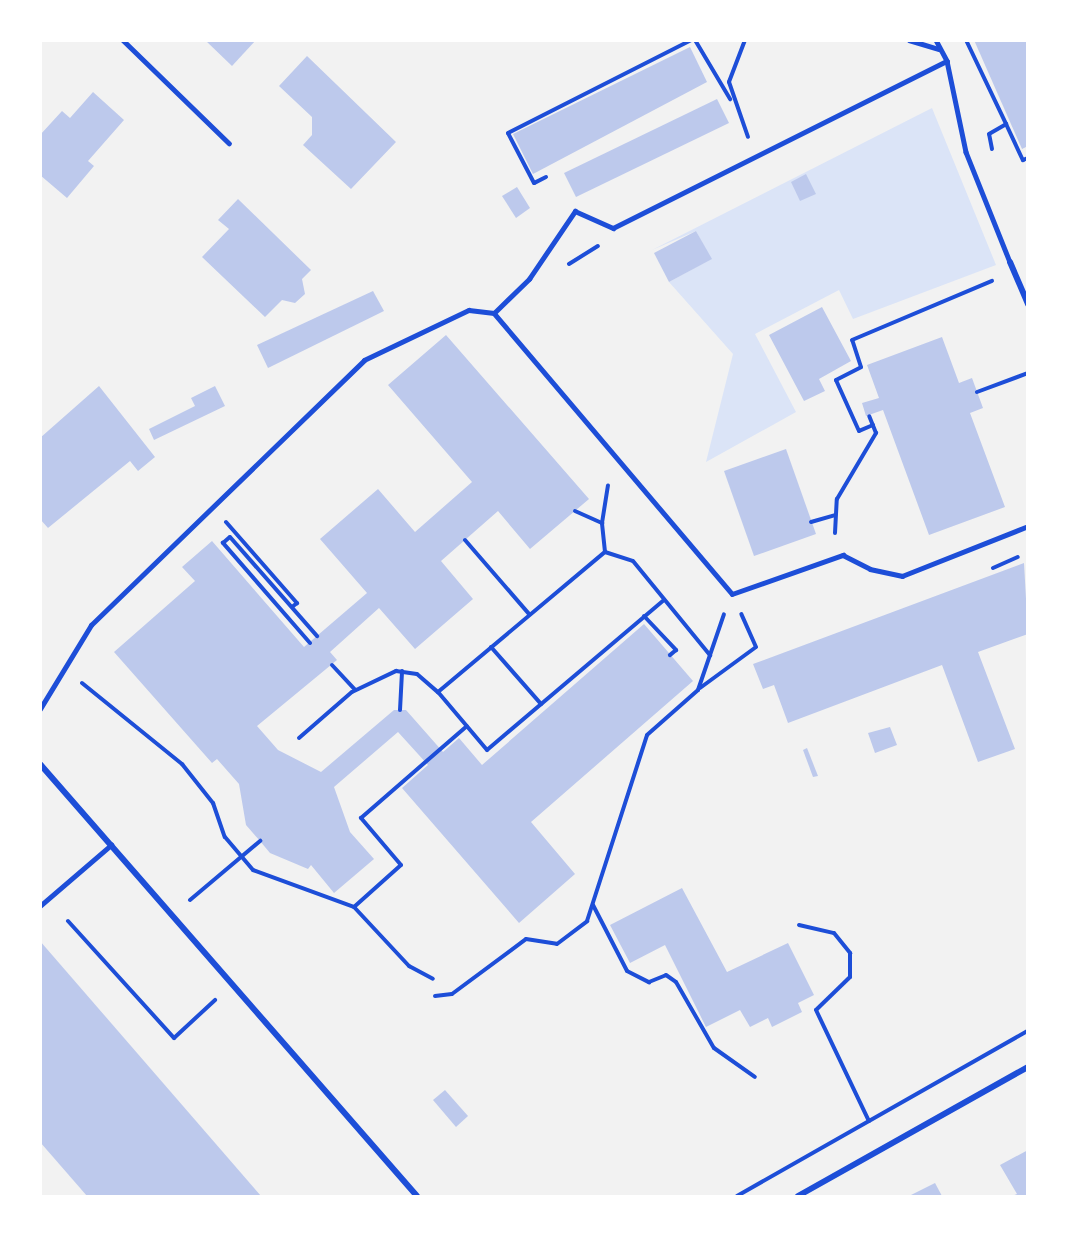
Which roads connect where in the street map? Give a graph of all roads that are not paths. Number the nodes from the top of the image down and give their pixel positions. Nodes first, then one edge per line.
1 (123, 40) edge
2 (909, 40) edge
3 (936, 40) edge
4 (939, 49) junction
5 (947, 61) junction
6 (229, 143) dead end
7 (1010, 262) joint
8 (1028, 304) edge
9 (494, 313) junction
10 (1028, 526) edge
11 (40, 709) edge
12 (40, 764) edge
13 (111, 845) junction
14 (40, 906) edge
15 (1028, 1067) edge
16 (417, 1197) edge
17 (798, 1197) edge

1 - 6 lane
2 - 4 lane
3 - 4 lane
4 - 5 lane
5 - 7 lane
5 - 9 lane
7 - 8 street
9 - 10 lane
9 - 11 lane
12 - 13 street
13 - 14 lane
13 - 16 street
15 - 17 street

